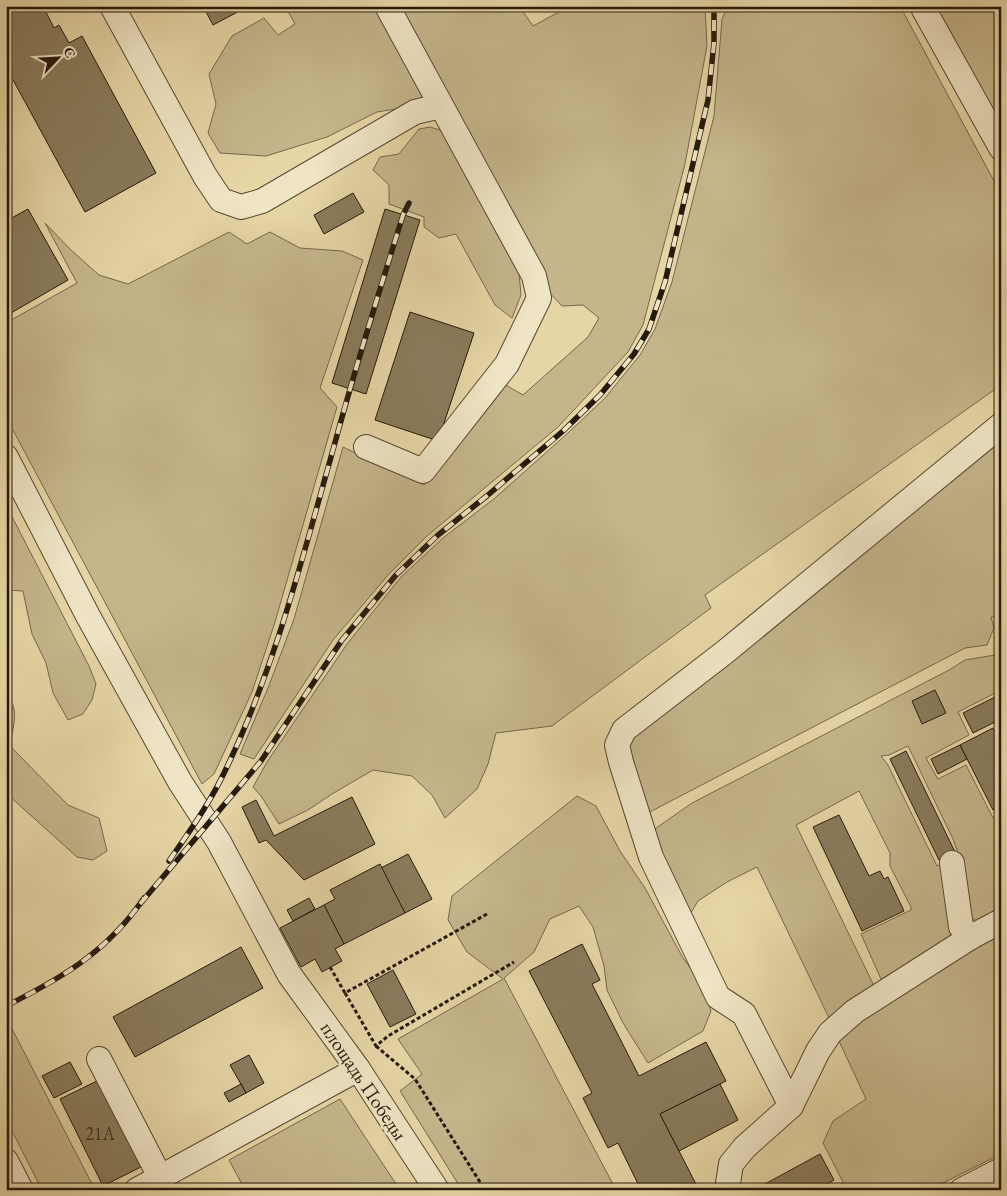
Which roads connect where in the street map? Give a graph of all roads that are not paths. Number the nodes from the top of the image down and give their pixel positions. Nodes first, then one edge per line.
1 (112, 6) edge
2 (387, 6) edge
3 (922, 6) edge
4 (441, 106) junction
5 (1001, 148) edge
6 (1001, 425) edge
7 (366, 447) dead end
8 (6, 457) edge
9 (952, 863) dead end
10 (1001, 921) edge
11 (972, 937) junction
12 (99, 1060) dead end
13 (358, 1069) junction
14 (791, 1106) junction
15 (6, 1161) edge
16 (1001, 1170) edge
17 (160, 1177) junction
18 (21, 1190) edge
19 (137, 1190) edge
20 (437, 1190) edge
21 (727, 1190) edge
22 (962, 1190) edge

1 - 4 street
2 - 4 street
3 - 5 street
4 - 7 street
6 - 14 street
8 - 13 street, площадь Победы
9 - 11 street
10 - 11 street
11 - 14 street
12 - 17 street
13 - 17 street
13 - 20 street, площадь Победы
14 - 21 street
15 - 18 street
16 - 22 street
17 - 19 street

